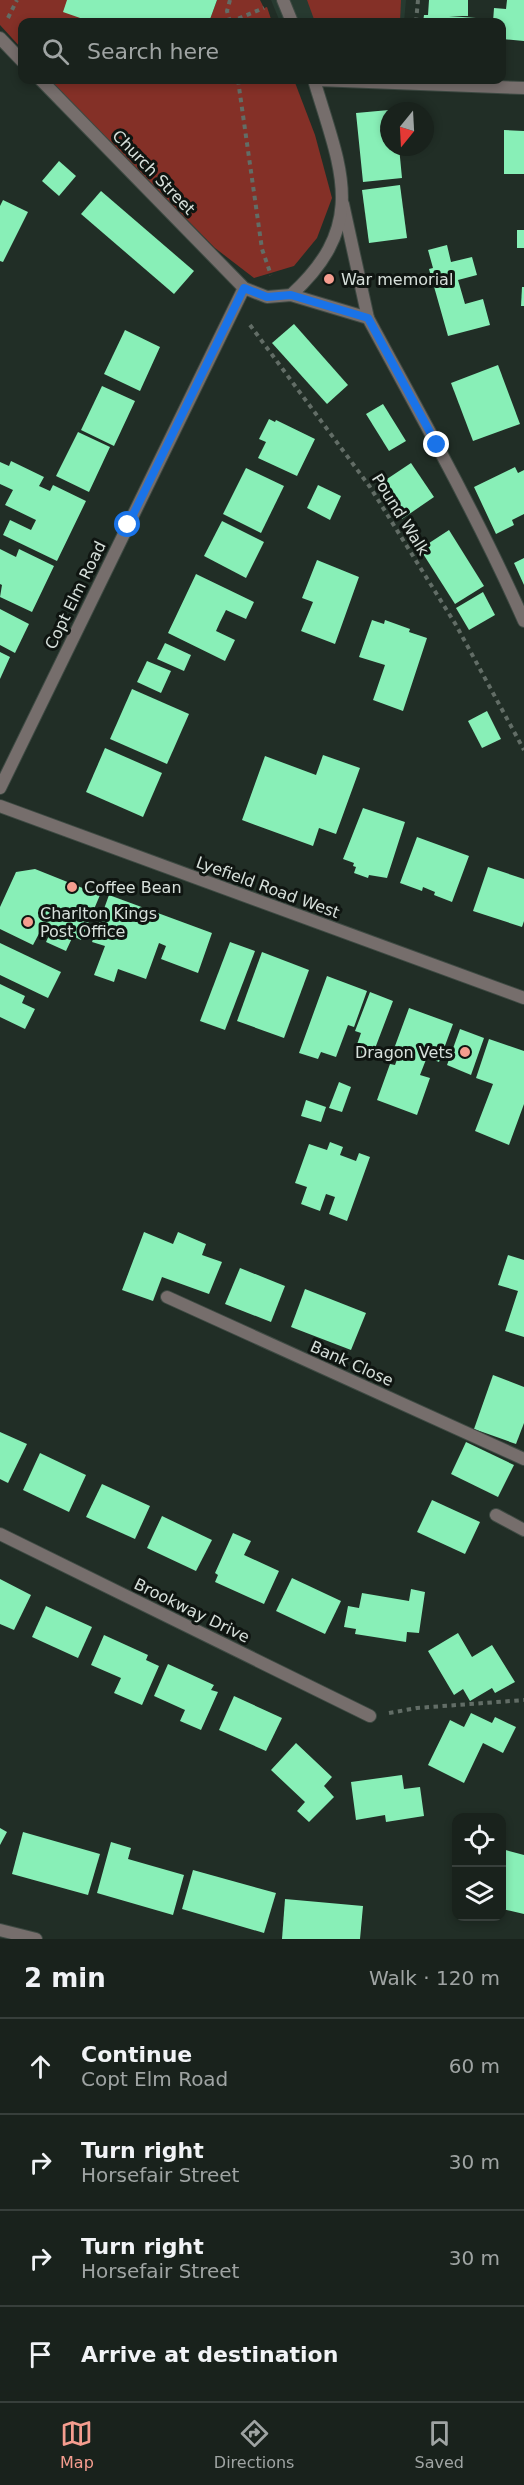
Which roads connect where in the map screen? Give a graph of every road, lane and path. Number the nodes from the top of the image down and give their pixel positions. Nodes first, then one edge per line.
1 (17, 0) edge
2 (230, 0) edge
3 (418, 0) edge
4 (283, 1) edge
5 (229, 18) edge
6 (240, 18) edge
7 (290, 18) edge
8 (416, 18) edge
9 (6, 21) dead end
10 (0, 38) edge
11 (18, 57) edge
12 (45, 84) edge
13 (239, 84) edge
14 (317, 84) edge
15 (420, 84) edge
16 (524, 88) edge
17 (344, 204) junction
18 (244, 288) junction
19 (285, 295) junction
20 (236, 305) junction
21 (368, 318) junction
22 (524, 621) edge
23 (524, 750) edge
24 (0, 788) edge
25 (0, 806) edge
26 (524, 998) edge
27 (167, 1297) dead end
28 (524, 1459) edge
29 (496, 1515) dead end
30 (524, 1530) edge
31 (0, 1534) edge
32 (524, 1700) edge
33 (370, 1716) joint
34 (0, 1930) edge
35 (36, 1939) edge

1 - 9 path
2 - 5 path
3 - 8 path
4 - 6 path
4 - 7 street
10 - 11 street
12 - 18 street, Church Street
13 - 19 path
14 - 17 street
15 - 16 street
17 - 19 street
17 - 21 street
18 - 19 street
18 - 20 street, Copt Elm Road
19 - 21 street
20 - 23 path, Pound Walk
20 - 24 street, Copt Elm Road
21 - 22 street
25 - 26 street, Lyefield Road West
27 - 28 street, Bank Close
29 - 30 street
31 - 33 street, Brookway Drive
32 - 33 path
34 - 35 street

